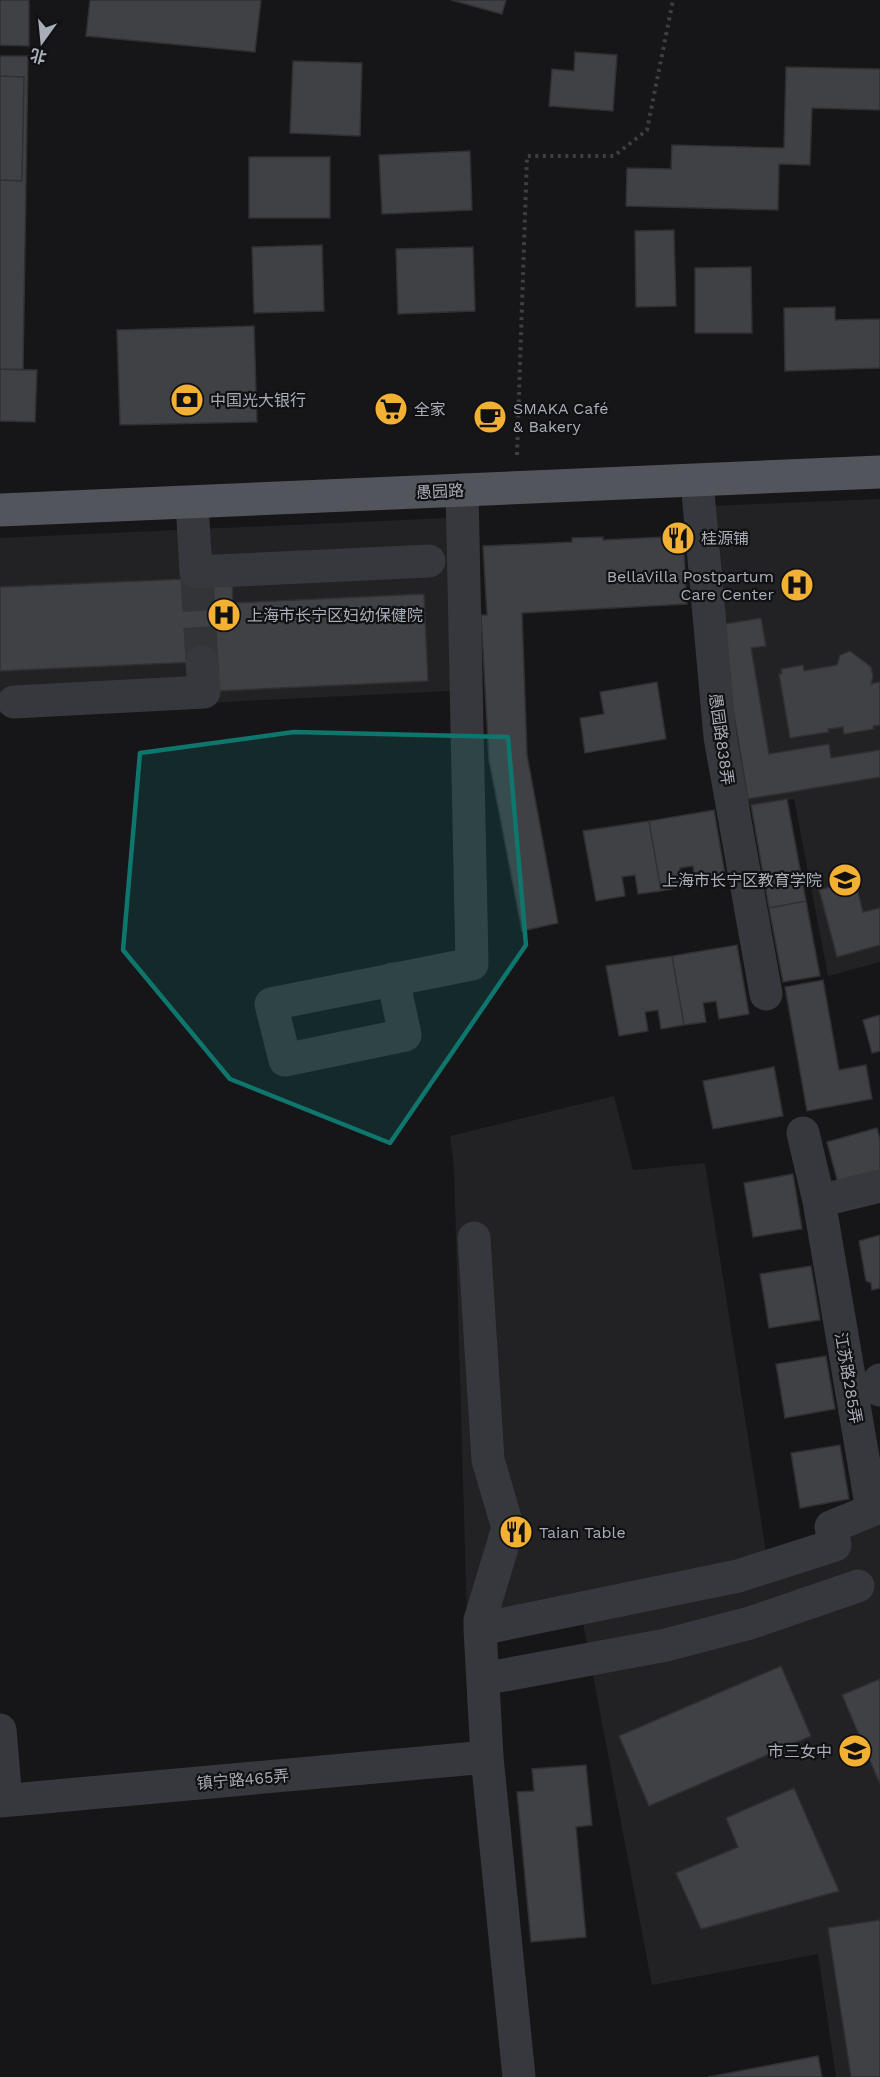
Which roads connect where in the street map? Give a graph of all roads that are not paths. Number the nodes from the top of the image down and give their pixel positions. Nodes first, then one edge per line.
1 (880, 472) edge
2 (697, 481) junction
3 (462, 490) junction
4 (192, 502) junction
5 (0, 510) edge
6 (429, 561) dead end
7 (202, 662) tunnel mouth
8 (14, 702) dead end
9 (393, 979) dead end
10 (765, 994) dead end
11 (803, 1133) dead end
12 (880, 1186) edge
13 (819, 1201) junction
14 (474, 1238) dead end
15 (880, 1380) edge
16 (880, 1390) edge
17 (858, 1586) dead end
18 (480, 1629) junction
19 (483, 1679) junction
20 (0, 1730) edge
21 (487, 1757) junction
22 (3, 1800) edge
23 (519, 2077) edge

1 - 2 main road, 愚园路
2 - 3 main road, 愚园路
2 - 10 lane, 愚园路838弄
3 - 4 main road, 愚园路
3 - 9 lane
4 - 5 main road, 愚园路
4 - 6 lane
7 - 8 lane
11 - 13 lane, 江苏路285弄
12 - 13 lane
13 - 18 lane, 江苏路285弄
14 - 18 lane
15 - 16 lane
17 - 19 lane
18 - 19 lane
19 - 21 lane
20 - 22 lane
21 - 22 lane, 镇宁路465弄
21 - 23 lane

